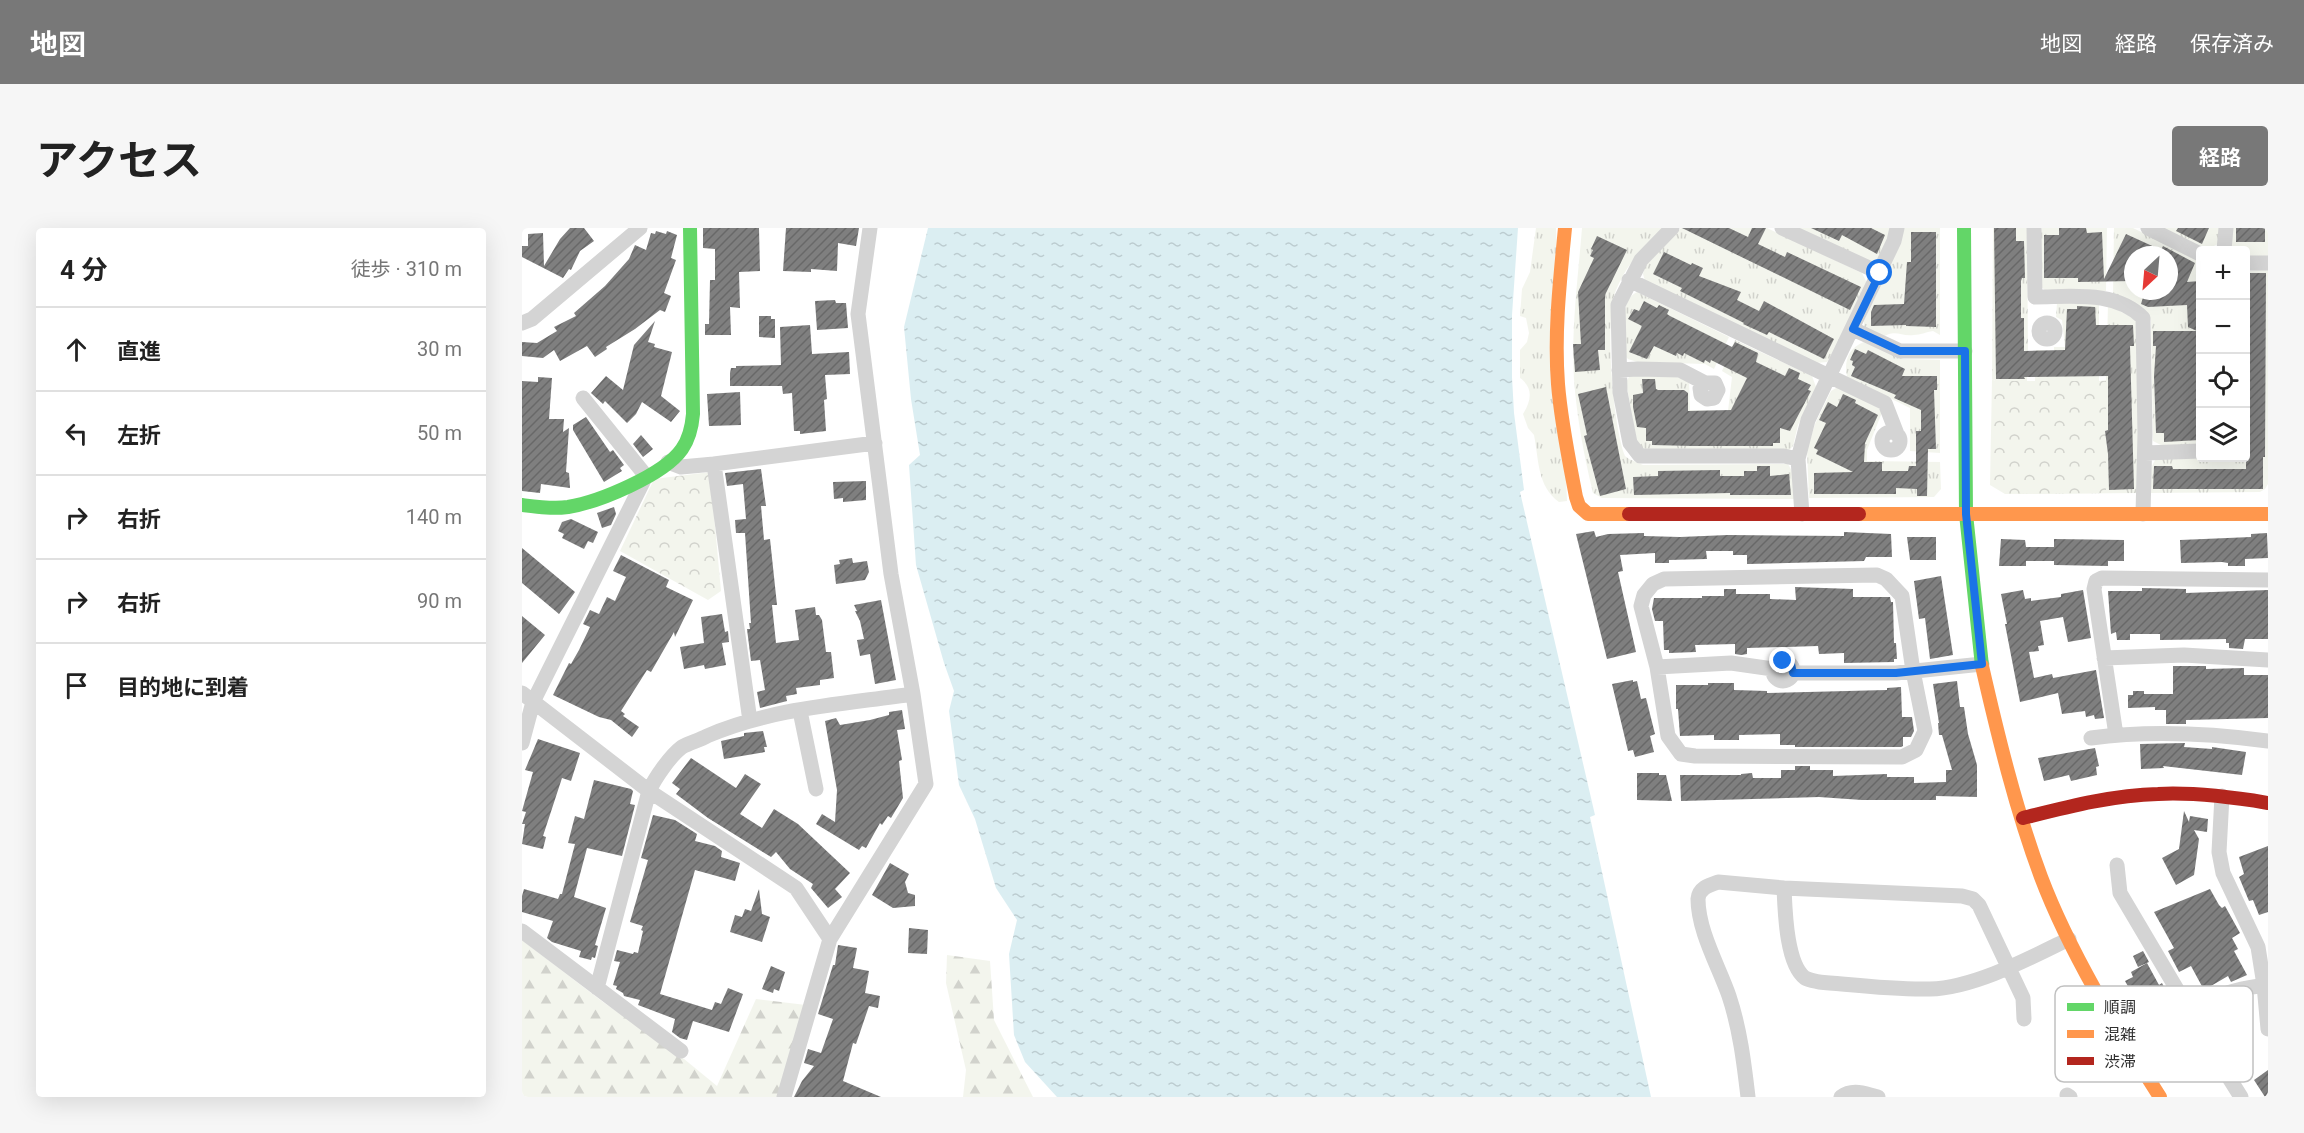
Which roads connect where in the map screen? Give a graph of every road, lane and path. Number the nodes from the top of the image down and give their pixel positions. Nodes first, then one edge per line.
1 (640, 228) edge
2 (690, 228) edge
3 (870, 228) edge
4 (1565, 228) edge
5 (1672, 228) edge
6 (1782, 228) edge
7 (1897, 228) edge
8 (1964, 228) edge
9 (2034, 228) edge
10 (2148, 228) edge
11 (2226, 228) edge
12 (2224, 246) edge
13 (2196, 252) edge
14 (2250, 263) edge
15 (2268, 263) edge
16 (1880, 273) junction
17 (1629, 280) junction
18 (2047, 297) junction
19 (522, 323) edge
20 (2049, 324) dead end
21 (1853, 329) junction
22 (1965, 351) junction
23 (1619, 370) junction
24 (1830, 377) junction
25 (1705, 383) dead end
26 (583, 398) dead end
27 (1897, 434) dead end
28 (875, 443) junction
29 (2196, 451) edge
30 (2145, 453) junction
31 (1798, 459) junction
32 (668, 462) junction
33 (714, 464) junction
34 (646, 477) junction
35 (522, 505) edge
36 (1802, 514) junction
37 (1966, 514) junction
38 (2143, 514) junction
39 (2268, 514) edge
40 (2268, 580) edge
41 (2104, 657) junction
42 (2268, 660) edge
43 (1982, 664) junction
44 (1657, 667) junction
45 (1912, 671) junction
46 (914, 694) junction
47 (528, 698) edge
48 (800, 711) junction
49 (750, 722) junction
50 (2116, 735) junction
51 (2091, 738) dead end
52 (2268, 741) edge
53 (522, 743) edge
54 (816, 789) dead end
55 (649, 791) junction
56 (2222, 796) junction
57 (2268, 803) edge
58 (2022, 818) junction
59 (2117, 865) dead end
60 (1784, 888) junction
61 (522, 932) edge
62 (830, 939) junction
63 (2069, 939) junction
64 (2010, 968) junction
65 (2266, 985) edge
66 (2094, 986) edge
67 (2175, 986) edge
68 (597, 988) junction
69 (2024, 1019) dead end
70 (2268, 1029) edge
71 (681, 1051) dead end
72 (2150, 1082) edge
73 (2232, 1082) edge
74 (784, 1097) edge
75 (1748, 1097) edge
76 (1841, 1097) edge
77 (1878, 1097) edge
78 (2160, 1097) edge
79 (2241, 1097) edge

1 - 19 street
2 - 32 street
3 - 28 street
4 - 36 street
5 - 17 street
6 - 16 street
7 - 16 street
8 - 22 street
9 - 18 street
10 - 13 street
11 - 12 street
14 - 15 street
16 - 21 street
17 - 23 street
17 - 24 street
18 - 20 street
18 - 30 street
21 - 22 street
21 - 24 street
22 - 37 street
23 - 25 street
23 - 31 street
24 - 27 street
24 - 31 street
26 - 34 street
28 - 33 street
28 - 46 street
29 - 30 street
30 - 38 street
31 - 36 street
32 - 33 street
32 - 34 street
33 - 49 street
34 - 35 street
34 - 47 street
36 - 37 street
37 - 38 street
37 - 43 street
38 - 39 street
40 - 41 street
41 - 42 street
41 - 50 street
43 - 45 street
43 - 58 street
44 - 45 street
44 - 45 street
44 - 45 street
46 - 48 street
46 - 62 street
47 - 53 street
47 - 55 street
48 - 49 street
48 - 54 street
49 - 55 street
50 - 51 street
50 - 52 street
55 - 62 street
55 - 68 street
56 - 57 street
56 - 58 street
56 - 65 street
58 - 63 street
59 - 67 street
60 - 64 street
60 - 64 street
60 - 75 street
61 - 68 street
62 - 74 street
63 - 64 street
63 - 66 street
64 - 69 street
65 - 70 street
68 - 71 street
72 - 78 street
73 - 79 street
76 - 77 street

